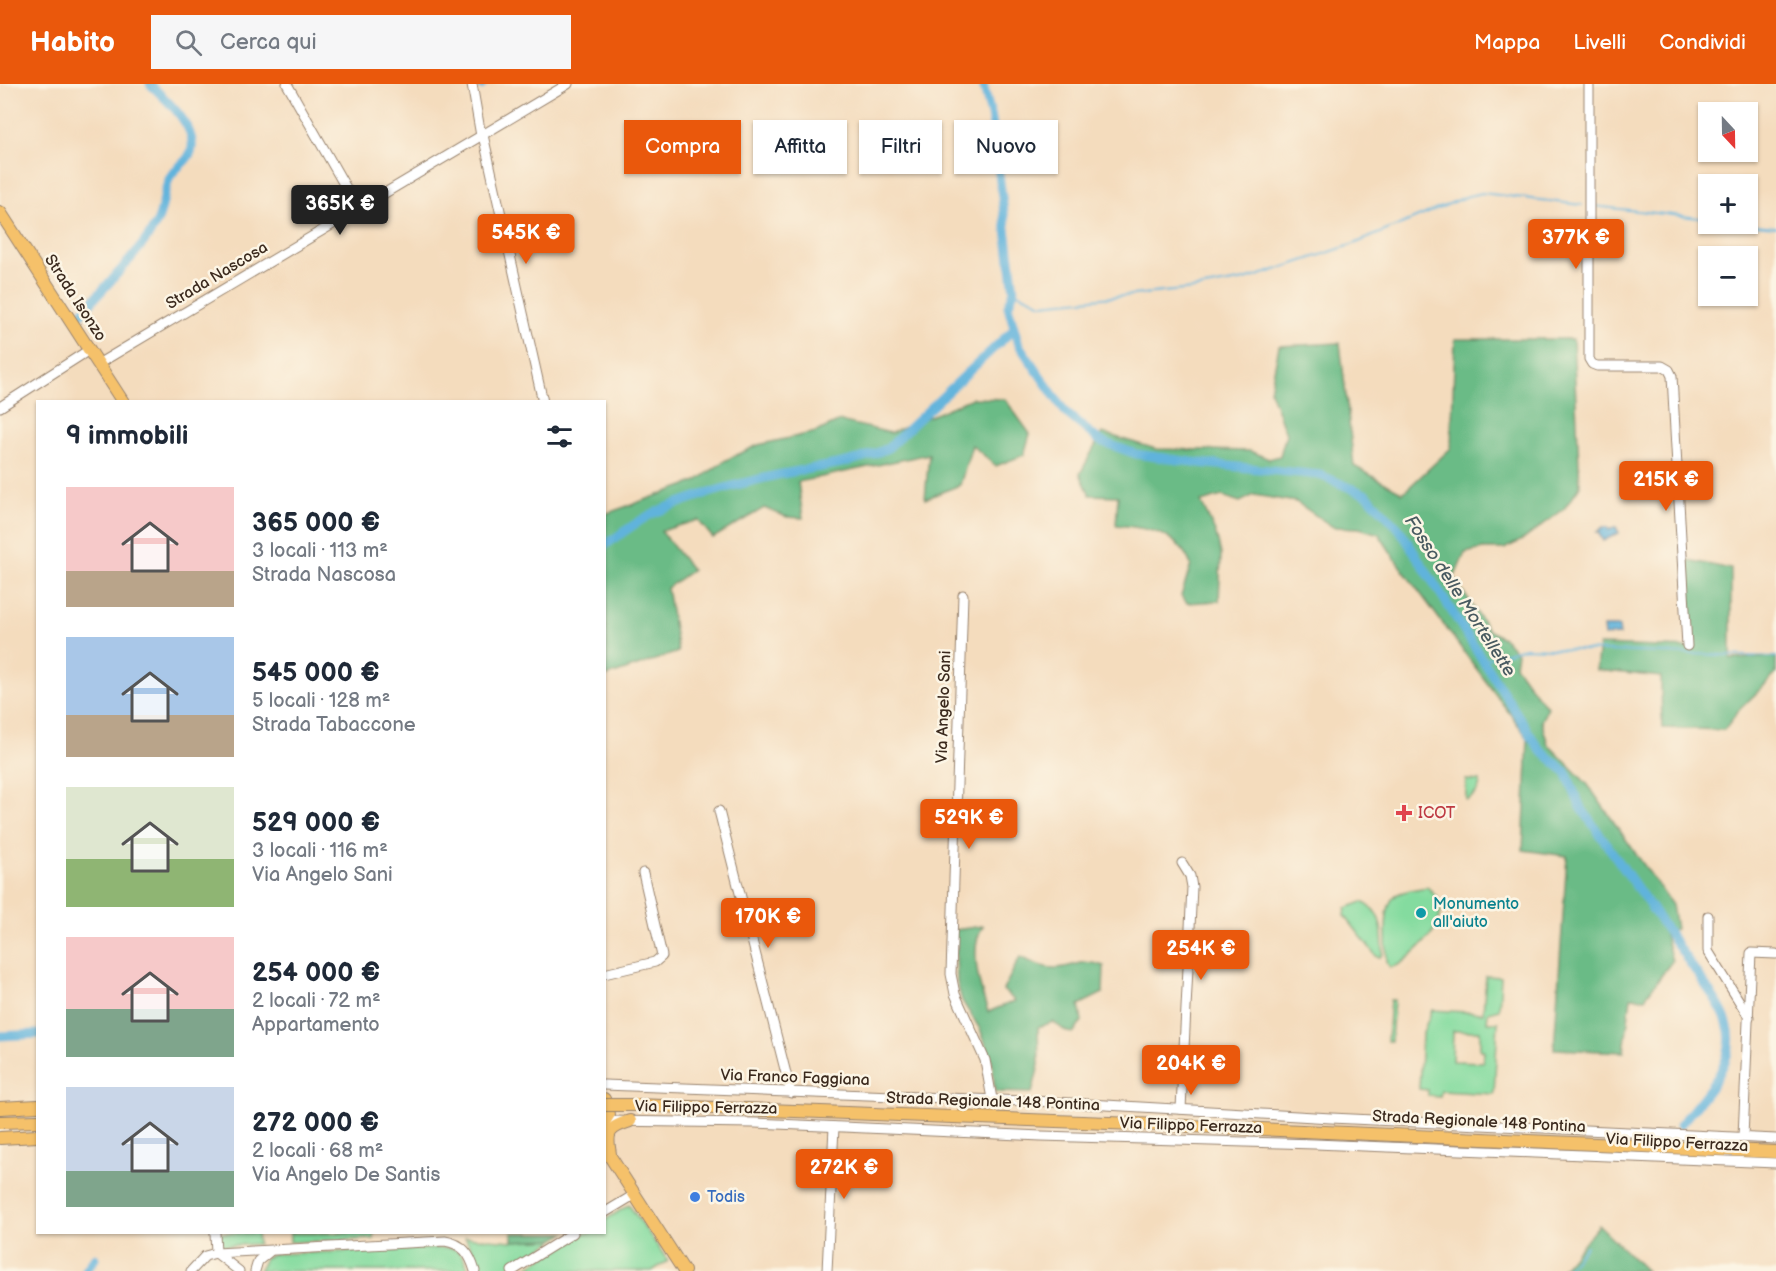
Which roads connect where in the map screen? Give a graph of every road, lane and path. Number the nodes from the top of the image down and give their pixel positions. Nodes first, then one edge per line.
1 (287, 84) edge
2 (472, 84) edge
3 (568, 84) edge
4 (1589, 84) edge
5 (482, 136) junction
6 (358, 209) junction
7 (0, 212) edge
8 (4, 226) edge
9 (89, 350) junction
10 (98, 364) junction
11 (122, 400) edge
12 (543, 400) edge
13 (0, 407) edge
14 (963, 595) dead end
15 (1687, 646) dead end
16 (719, 811) dead end
17 (1182, 863) dead end
18 (643, 873) dead end
19 (1708, 916) dead end
20 (1776, 954) edge
21 (606, 974) edge
22 (1749, 1017) junction
23 (606, 1081) edge
24 (606, 1085) edge
25 (627, 1086) junction
26 (791, 1093) junction
27 (992, 1100) junction
28 (606, 1103) edge
29 (606, 1105) edge
30 (36, 1106) edge
31 (0, 1108) edge
32 (1181, 1109) junction
33 (606, 1119) edge
34 (36, 1121) edge
35 (630, 1121) junction
36 (0, 1122) edge
37 (606, 1122) edge
38 (834, 1127) junction
39 (36, 1136) edge
40 (1743, 1137) junction
41 (0, 1138) edge
42 (1776, 1139) edge
43 (1776, 1152) edge
44 (606, 1155) edge
45 (1776, 1163) edge
46 (634, 1195) junction
47 (606, 1212) edge
48 (215, 1234) edge
49 (571, 1234) edge
50 (271, 1251) junction
51 (216, 1253) junction
52 (191, 1271) edge
53 (239, 1271) edge
54 (255, 1271) edge
55 (475, 1271) edge
56 (512, 1271) edge
57 (684, 1271) edge
58 (827, 1271) edge

1 - 6 street
2 - 5 street
3 - 5 street, Strada Nascosa
4 - 15 street
5 - 6 street, Strada Nascosa
5 - 12 street
6 - 10 street, Strada Nascosa
7 - 8 main road, Strada Isonzo
8 - 9 main road, Strada Isonzo
9 - 10 main road, Strada Isonzo
9 - 13 street
10 - 11 main road, Strada Isonzo
14 - 27 street, Via Angelo Sani
16 - 26 street
17 - 32 street
18 - 21 street
19 - 22 street
20 - 22 street
22 - 40 street
23 - 25 street
24 - 25 street, Via Franco Faggiana
25 - 26 street, Via Franco Faggiana
26 - 27 street, Via Franco Faggiana
27 - 32 street, Via Franco Faggiana
28 - 33 main road
29 - 43 main road, Strada Regionale 148 Pontina, bridge
30 - 31 main road
32 - 40 street, Via Franco Faggiana
34 - 36 main road
35 - 37 street, Via Filippo Ferrazza
35 - 38 street, Via Filippo Ferrazza
35 - 44 main road
38 - 45 street, Via Filippo Ferrazza
38 - 58 street
39 - 41 main road
40 - 42 street, Via Franco Faggiana
44 - 46 main road
46 - 47 street
46 - 57 main road
48 - 51 street
49 - 56 street
50 - 51 street
50 - 54 street
50 - 55 street
51 - 52 street
51 - 53 street

